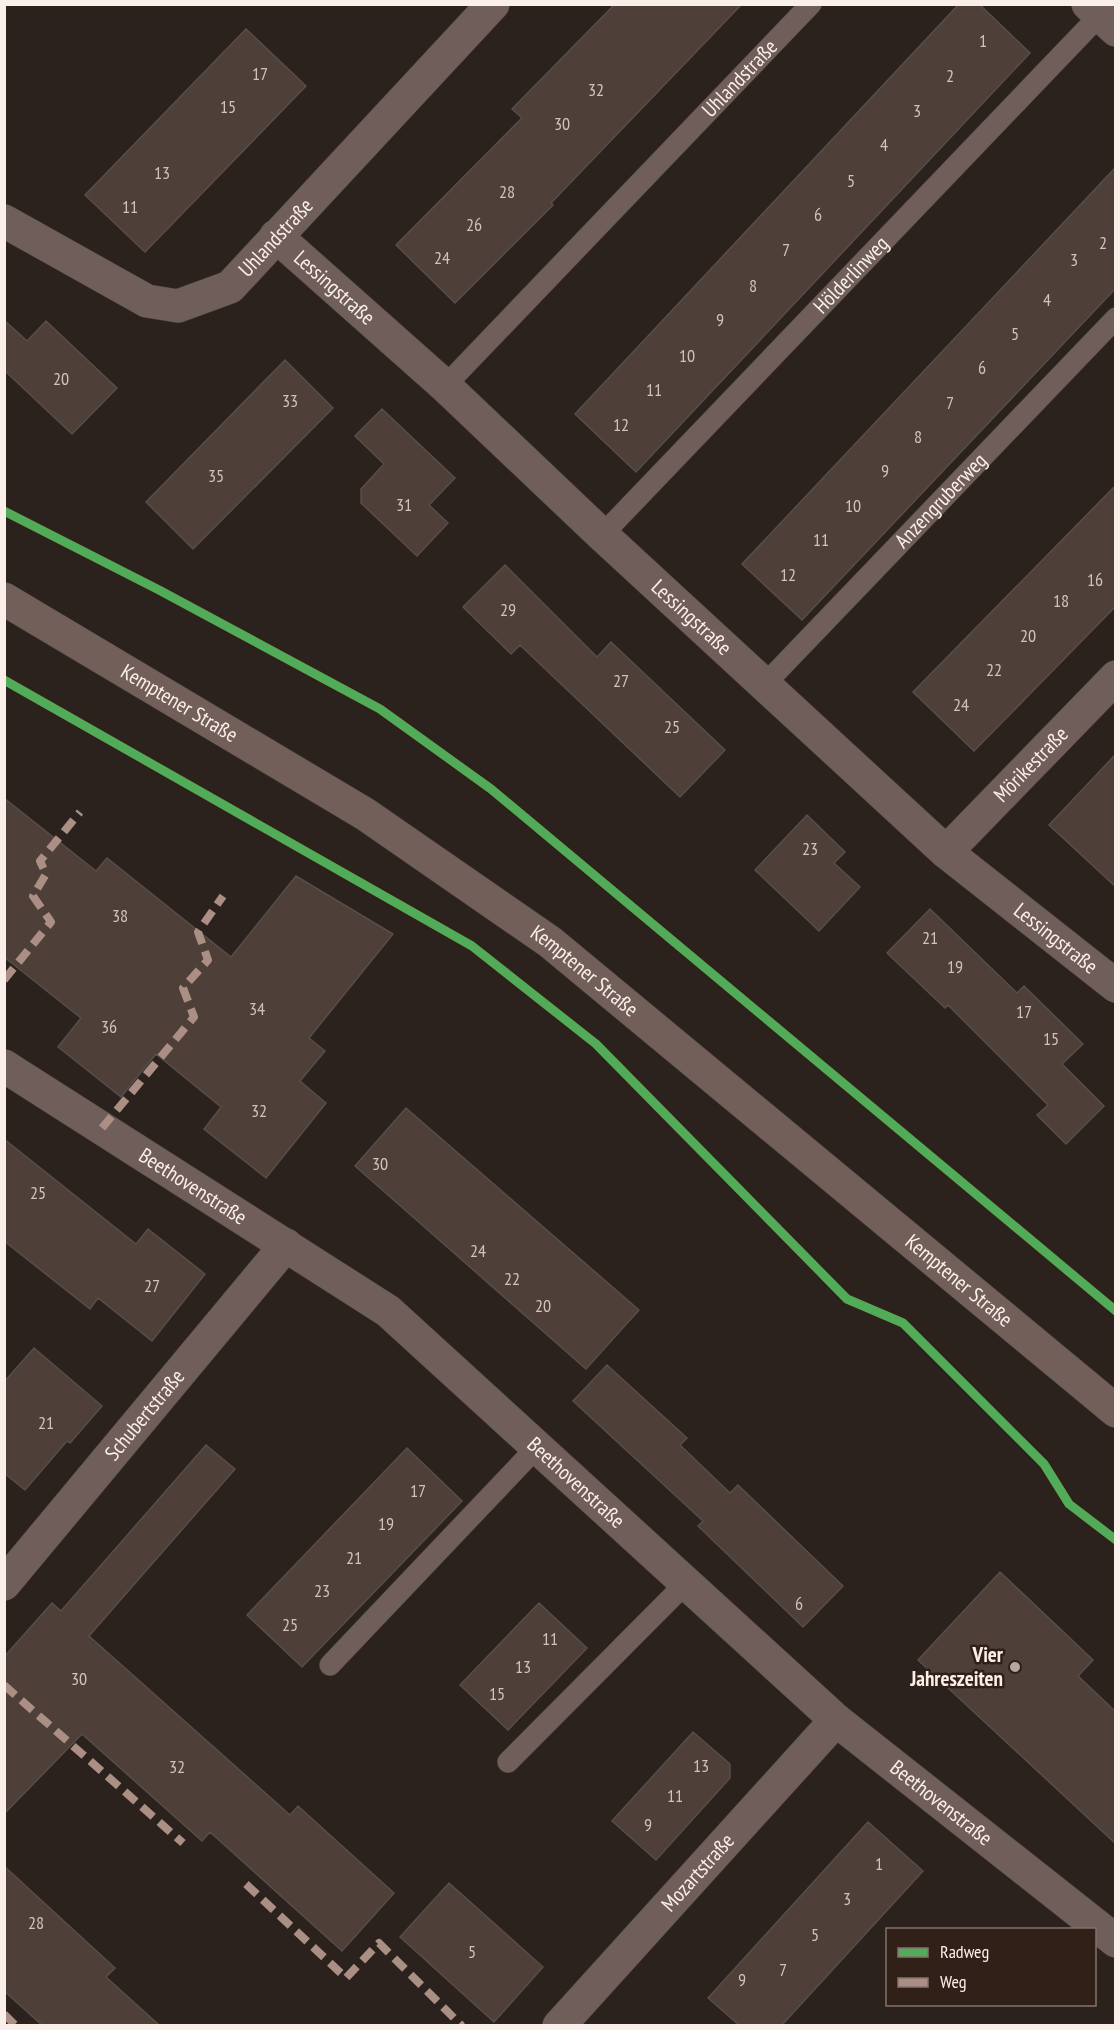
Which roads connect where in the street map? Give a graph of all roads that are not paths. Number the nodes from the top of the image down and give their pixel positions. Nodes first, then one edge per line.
1 (811, 4) edge
2 (480, 9) edge
3 (1101, 17) edge
4 (4, 221) edge
5 (276, 236) junction
6 (1116, 318) edge
7 (445, 386) junction
8 (602, 536) junction
9 (4, 599) edge
10 (1116, 677) edge
11 (765, 684) junction
12 (946, 852) junction
13 (1116, 986) edge
14 (4, 1066) edge
15 (286, 1245) junction
16 (1116, 1411) edge
17 (537, 1448) junction
18 (686, 1583) junction
19 (4, 1584) edge
20 (330, 1665) dead end
21 (836, 1720) junction
22 (508, 1762) dead end
23 (1116, 1941) edge
24 (559, 2025) edge

1 - 7 lane, Uhlandstraße
2 - 5 street, Uhlandstraße
3 - 8 lane, Hölderlinweg
4 - 5 street, Uhlandstraße
5 - 7 street, Lessingstraße
6 - 11 lane, Anzengruberweg
7 - 8 street, Lessingstraße
8 - 11 street, Lessingstraße
9 - 16 main road, Kemptener Straße
10 - 12 street, Mörikestraße
11 - 12 street, Lessingstraße
12 - 13 street, Lessingstraße
14 - 15 street, Beethovenstraße
15 - 17 street, Beethovenstraße
15 - 19 street, Schubertstraße
17 - 18 street, Beethovenstraße
17 - 20 lane
18 - 21 street, Beethovenstraße
18 - 22 lane
21 - 23 street, Beethovenstraße
21 - 24 street, Mozartstraße

